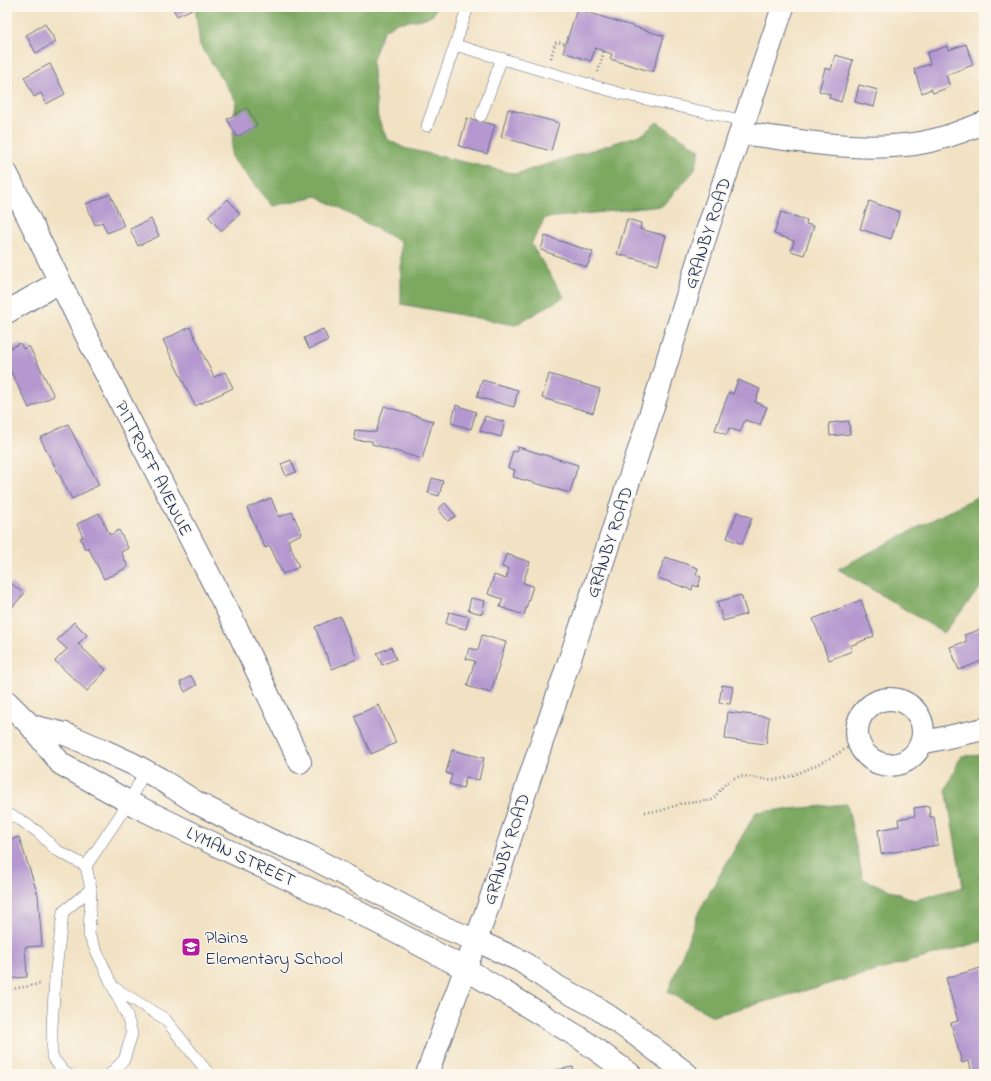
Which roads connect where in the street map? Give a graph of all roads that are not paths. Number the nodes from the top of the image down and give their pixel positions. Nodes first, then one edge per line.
1 (468, 7) edge
2 (783, 7) edge
3 (455, 45) junction
4 (502, 58) junction
5 (481, 116) dead end
6 (984, 124) edge
7 (427, 126) dead end
8 (743, 127) junction
9 (7, 174) edge
10 (59, 282) junction
11 (7, 312) edge
12 (7, 702) edge
13 (31, 726) junction
14 (984, 729) edge
15 (921, 743) junction
16 (300, 762) dead end
17 (145, 771) junction
18 (129, 802) junction
19 (7, 814) edge
20 (86, 866) junction
21 (91, 889) junction
22 (475, 940) junction
23 (466, 969) junction
24 (113, 987) junction
25 (68, 1074) edge
26 (110, 1074) edge
27 (209, 1074) edge
28 (427, 1074) edge
29 (630, 1074) edge
30 (687, 1074) edge

1 - 3 lane
2 - 8 main road, GRANBY ROAD
3 - 4 lane
3 - 7 lane
4 - 5 lane
4 - 8 lane
6 - 8 main road
8 - 22 main road, GRANBY ROAD
9 - 10 main road, PITTROFF AVENUE
10 - 11 main road
10 - 16 main road, PITTROFF AVENUE
12 - 13 main road, LYMAN STREET
13 - 17 main road, LYMAN STREET
13 - 18 main road, LYMAN STREET
14 - 15 main road
15 - 15 main road
17 - 18 lane
17 - 22 main road, LYMAN STREET
18 - 20 lane
18 - 23 main road, LYMAN STREET
19 - 20 lane
20 - 21 lane
21 - 24 lane
21 - 25 lane
22 - 23 main road, GRANBY ROAD
22 - 30 main road, LYMAN STREET
23 - 28 main road, GRANBY ROAD
23 - 29 main road, LYMAN STREET
24 - 26 lane
24 - 27 lane

